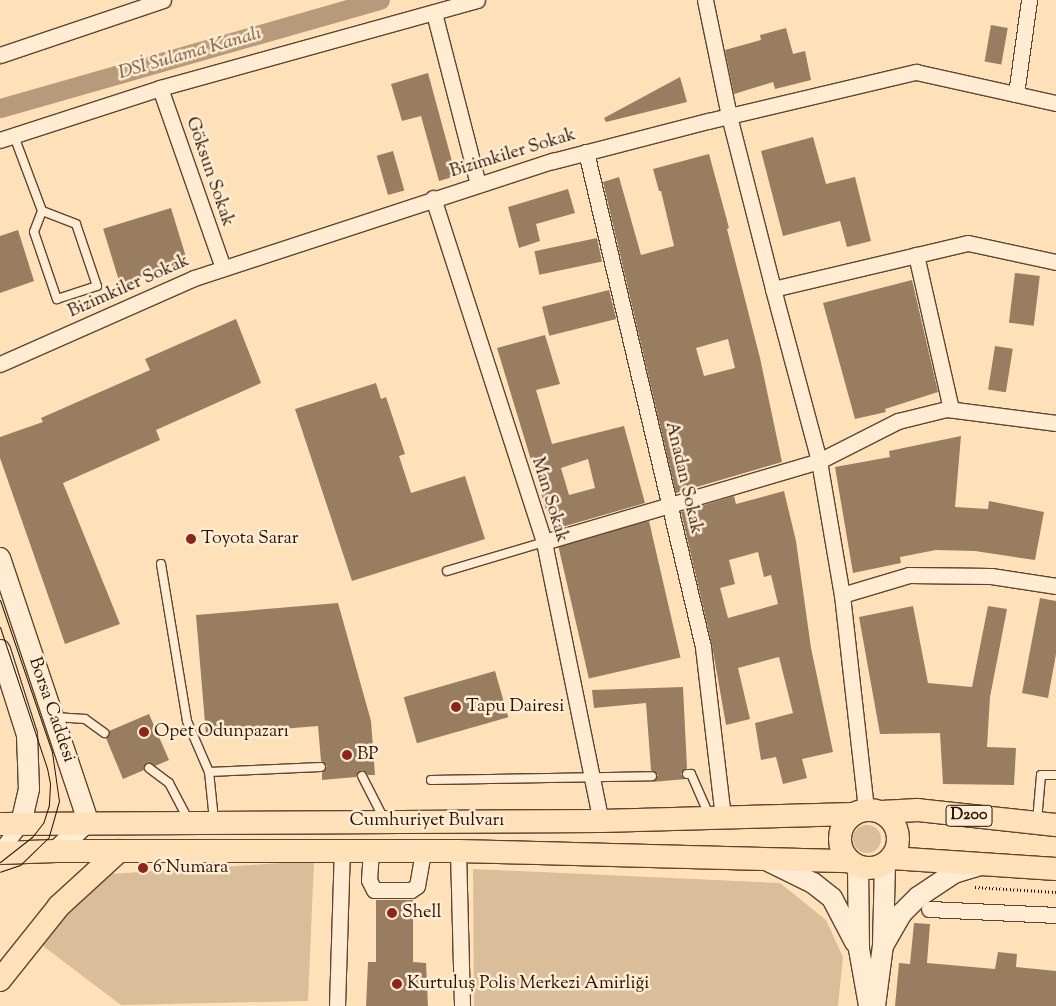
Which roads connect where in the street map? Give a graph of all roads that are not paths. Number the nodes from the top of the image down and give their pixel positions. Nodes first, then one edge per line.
1 (163, 0) edge
2 (477, 0) edge
3 (705, 0) edge
4 (1029, 0) edge
5 (434, 13) junction
6 (0, 55) edge
7 (160, 88) junction
8 (1016, 94) junction
9 (1056, 103) edge
10 (729, 116) junction
11 (7, 138) edge
12 (586, 152) junction
13 (478, 184) junction
14 (432, 198) junction
15 (42, 212) junction
16 (916, 255) junction
17 (1056, 262) edge
18 (223, 268) junction
19 (773, 289) junction
20 (0, 364) edge
21 (951, 409) junction
22 (1056, 423) edge
23 (819, 461) junction
24 (671, 504) junction
25 (544, 542) junction
26 (0, 558) edge
27 (160, 564) dead end
28 (447, 571) dead end
29 (1056, 586) edge
30 (842, 595) junction
31 (0, 650) edge
32 (54, 717) junction
33 (104, 733) dead end
34 (321, 767) dead end
35 (149, 768) dead end
36 (209, 772) junction
37 (687, 774) dead end
38 (1056, 775) edge
39 (362, 776) dead end
40 (652, 776) dead end
41 (592, 777) junction
42 (431, 780) dead end
43 (867, 812) junction
44 (716, 817) junction
45 (88, 821) junction
46 (189, 821) junction
47 (214, 821) junction
48 (385, 821) junction
49 (601, 821) junction
50 (10, 823) edge
51 (1046, 824) edge
52 (56, 851) junction
53 (119, 851) junction
54 (342, 851) junction
55 (371, 851) junction
56 (423, 851) junction
57 (458, 851) junction
58 (0, 852) edge
59 (762, 858) junction
60 (888, 861) junction
61 (854, 864) junction
62 (980, 865) junction
63 (1056, 869) edge
64 (930, 909) dead end
65 (1056, 915) edge
66 (883, 945) junction
67 (859, 949) junction
68 (0, 980) edge
69 (337, 1006) edge
70 (462, 1006) edge
71 (869, 1006) edge
72 (875, 1006) edge

1 - 6 street
2 - 5 street
3 - 10 street
4 - 8 street
5 - 7 street
5 - 13 street
7 - 11 street
7 - 18 street, Göksun Sokak
8 - 9 street, Bizimkiler Sokak
8 - 10 street, Bizimkiler Sokak
10 - 12 street, Bizimkiler Sokak
10 - 19 street
11 - 15 lane
12 - 13 street, Bizimkiler Sokak
12 - 24 street, Anadan Sokak
13 - 14 street, Bizimkiler Sokak
14 - 18 street, Bizimkiler Sokak
14 - 25 street, Man Sokak
15 - 15 lane
16 - 17 street
16 - 19 street
16 - 21 street
18 - 20 street, Bizimkiler Sokak
19 - 23 street
21 - 22 street
21 - 23 street
23 - 24 street
23 - 30 street
24 - 25 street
24 - 44 street, Anadan Sokak
25 - 28 lane
25 - 41 street, Man Sokak
26 - 32 main road, Borsa Caddesi
27 - 36 lane
29 - 30 street
30 - 43 street
31 - 50 main road, Borsa Caddesi
32 - 33 lane
32 - 45 main road, Borsa Caddesi
34 - 36 lane
35 - 46 lane
36 - 47 lane
37 - 44 lane
38 - 51 lane
39 - 48 lane
40 - 41 lane
41 - 42 lane
41 - 49 street, Man Sokak
43 - 44 main road, Cumhuriyet Bulvarı
43 - 51 main road, Cumhuriyet Bulvarı / D200
43 - 60 main road
43 - 61 main road
44 - 49 main road, Cumhuriyet Bulvarı
45 - 46 main road, Cumhuriyet Bulvarı
45 - 50 main road, Cumhuriyet Bulvarı
45 - 52 main road
46 - 47 main road, Cumhuriyet Bulvarı
47 - 48 main road, Cumhuriyet Bulvarı
48 - 49 main road, Cumhuriyet Bulvarı
50 - 58 street
52 - 53 main road, Cumhuriyet Bulvarı
52 - 58 main road, Cumhuriyet Bulvarı
53 - 54 main road, Cumhuriyet Bulvarı
53 - 68 main road
54 - 55 main road, Cumhuriyet Bulvarı
54 - 69 street
55 - 56 main road, Cumhuriyet Bulvarı
55 - 56 street
56 - 57 main road, Cumhuriyet Bulvarı
57 - 59 main road, Cumhuriyet Bulvarı
57 - 70 street
59 - 61 main road, Cumhuriyet Bulvarı
59 - 67 main road
60 - 61 main road
60 - 62 main road
60 - 66 main road
61 - 67 main road
62 - 63 main road
62 - 66 main road
64 - 65 street
66 - 72 main road
67 - 71 main road

